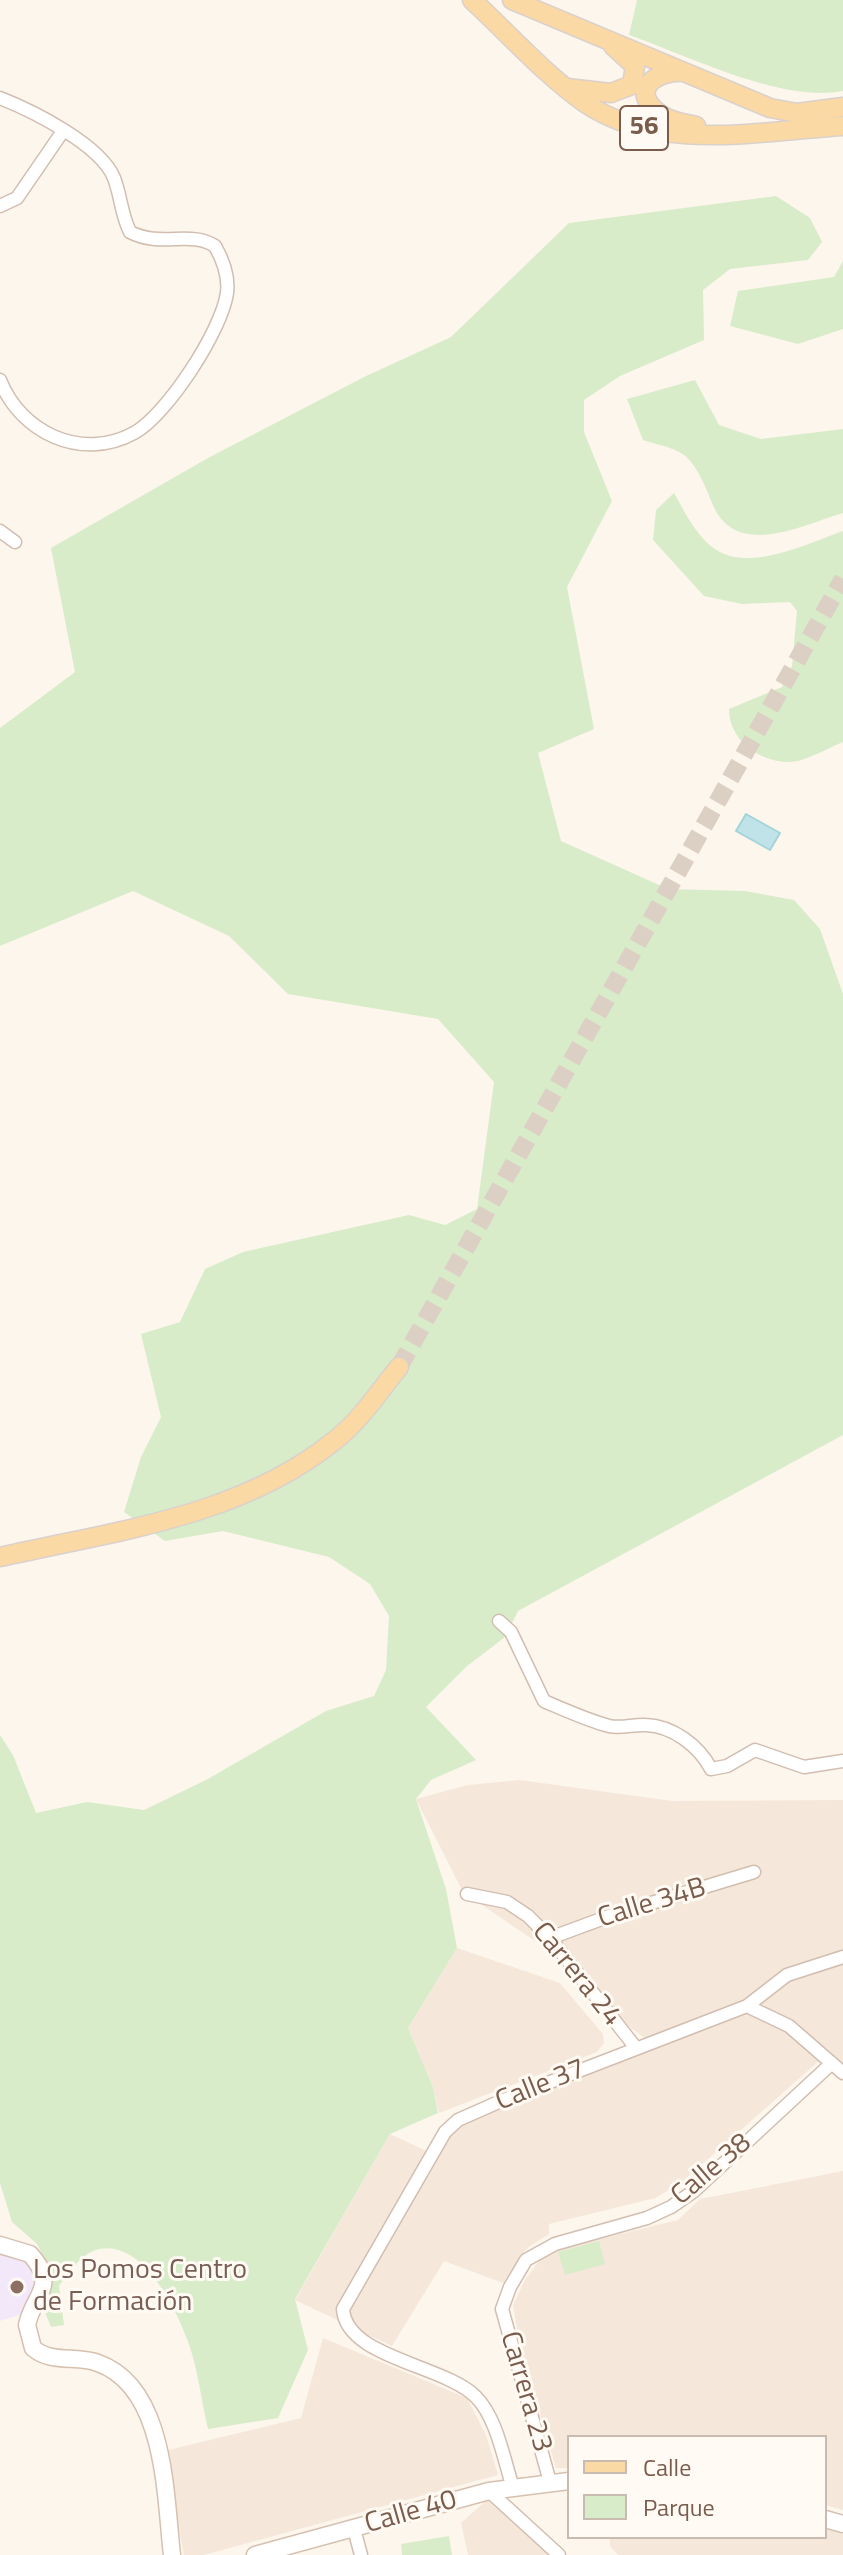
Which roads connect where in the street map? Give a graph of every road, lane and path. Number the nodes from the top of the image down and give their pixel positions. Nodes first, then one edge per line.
1 (472, 0) edge
2 (512, 0) edge
3 (593, 33) junction
4 (691, 72) junction
5 (567, 88) junction
6 (0, 98) edge
7 (842, 121) edge
8 (63, 131) junction
9 (730, 134) junction
10 (0, 206) edge
11 (0, 380) edge
12 (0, 531) edge
13 (15, 542) dead end
14 (399, 1367) tunnel mouth
15 (0, 1557) edge
16 (499, 1621) dead end
17 (843, 1761) edge
18 (754, 1872) dead end
19 (467, 1894) dead end
20 (550, 1938) junction
21 (843, 1957) edge
22 (747, 2006) junction
23 (636, 2048) junction
24 (832, 2063) junction
25 (843, 2073) edge
26 (0, 2245) edge
27 (526, 2260) joint
28 (567, 2481) edge
29 (550, 2482) junction
30 (513, 2488) junction
31 (489, 2491) junction
32 (354, 2529) junction
33 (172, 2555) edge
34 (255, 2555) edge
35 (361, 2555) edge
36 (559, 2555) edge

1 - 5 main road, 56
2 - 3 main road, 56
3 - 4 main road, 56
3 - 5 main road
4 - 7 main road, 56
4 - 9 main road
5 - 9 main road, 56
6 - 8 street
7 - 9 main road, 56
8 - 10 street
8 - 11 street
12 - 13 street
14 - 15 main road
16 - 17 street
18 - 20 street, Calle 34B
19 - 20 street, Carrera 24
20 - 23 street, Carrera 24
21 - 22 street, Calle 37
22 - 23 street, Calle 37
22 - 24 street
23 - 30 street, Calle 37
24 - 25 street
24 - 27 street, Calle 38
26 - 33 street
27 - 29 street, Carrera 23
28 - 29 street, Calle 40
29 - 30 street, Calle 40
30 - 31 street, Calle 40
31 - 32 street, Calle 40
31 - 36 street
32 - 34 street, Calle 40
32 - 35 street

